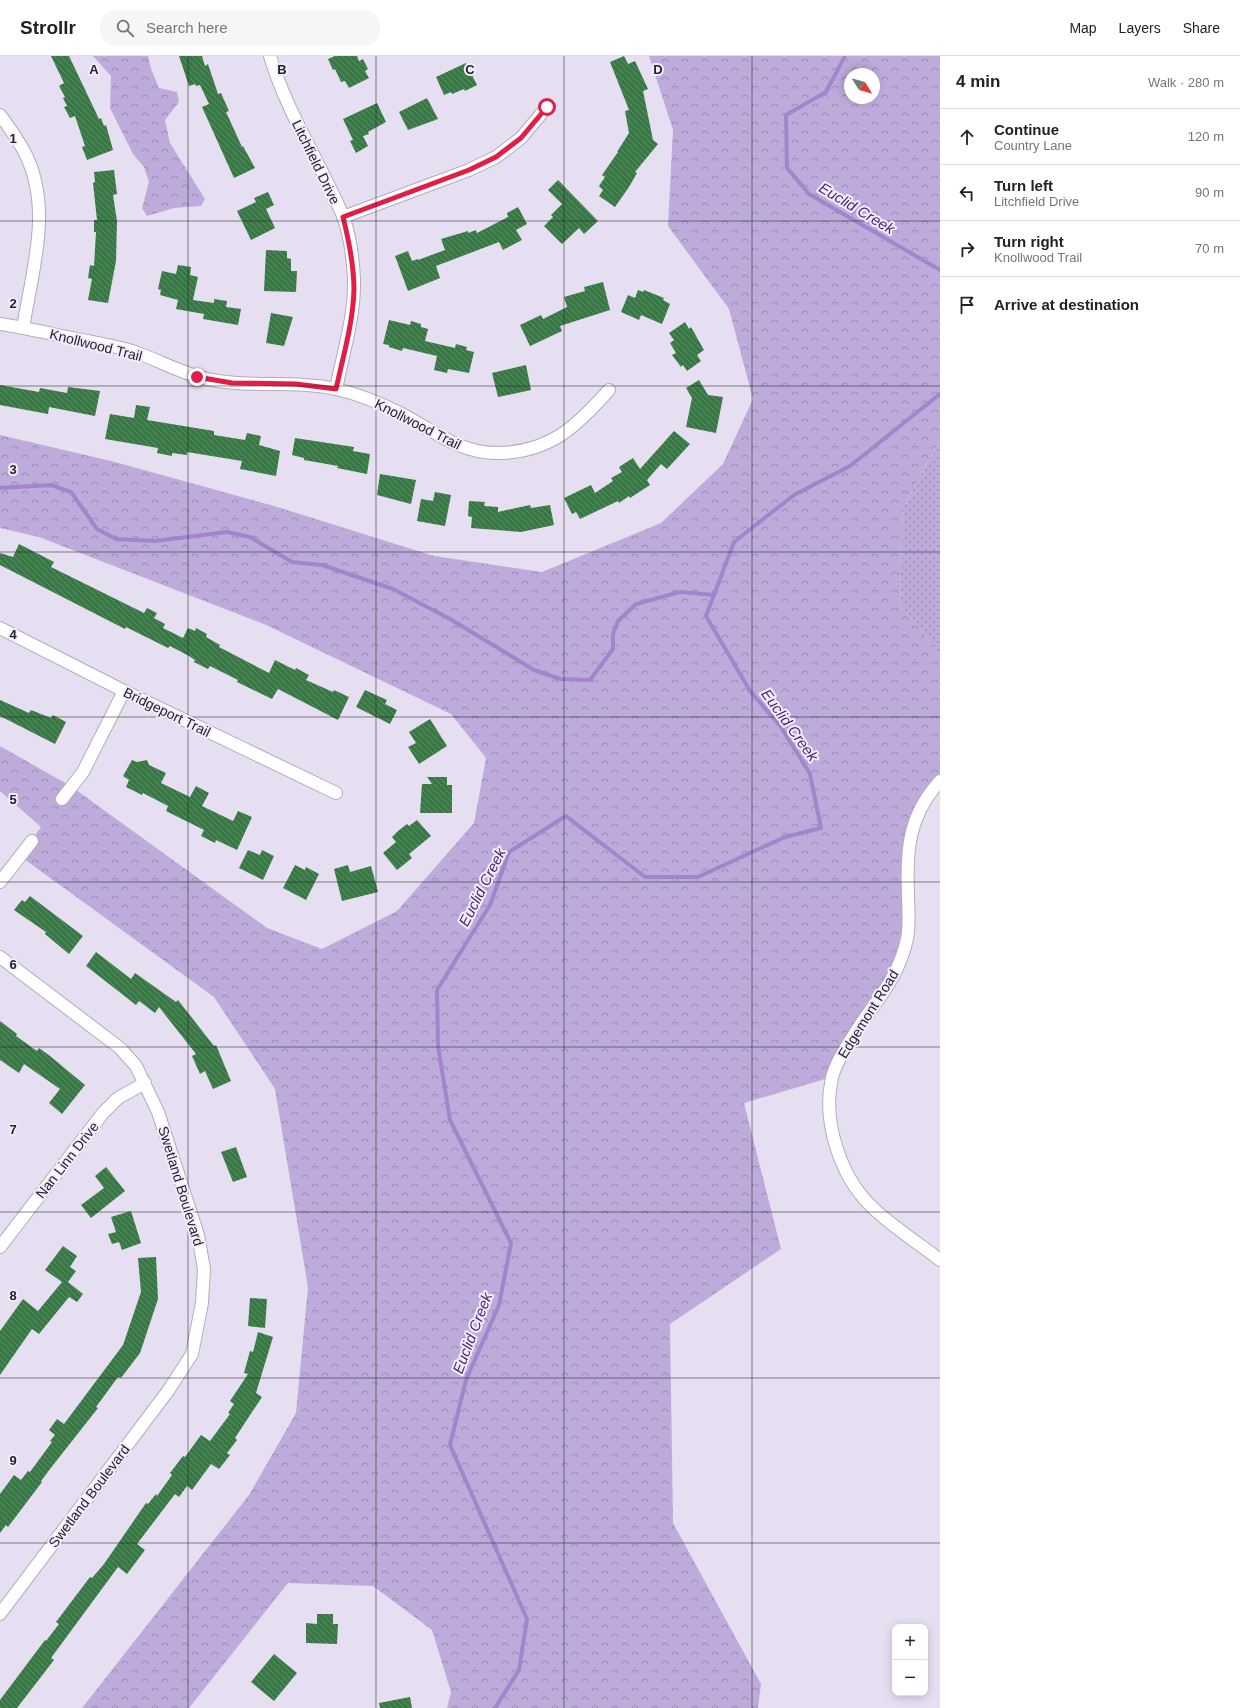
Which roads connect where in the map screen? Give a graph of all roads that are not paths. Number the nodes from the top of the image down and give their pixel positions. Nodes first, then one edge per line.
1 (270, 56) edge
2 (547, 107) dead end
3 (0, 115) edge
4 (343, 217) junction
5 (0, 324) edge
6 (23, 328) junction
7 (336, 389) junction
8 (608, 390) dead end
9 (0, 628) edge
10 (124, 691) junction
11 (940, 781) edge
12 (336, 793) dead end
13 (62, 799) dead end
14 (32, 841) dead end
15 (0, 882) edge
16 (0, 957) edge
17 (145, 1083) junction
18 (0, 1247) edge
19 (940, 1260) edge
20 (0, 1614) edge

1 - 4 street, Litchfield Drive
2 - 4 street
3 - 6 street
4 - 7 street, Litchfield Drive
5 - 6 street, Knollwood Trail
6 - 7 street, Knollwood Trail
7 - 8 street, Knollwood Trail
9 - 10 street, Bridgeport Trail
10 - 12 street, Bridgeport Trail
10 - 13 street
11 - 19 street, Edgemont Road
14 - 15 street
16 - 17 street, Swetland Boulevard
17 - 18 street, Nan Linn Drive
17 - 20 street, Swetland Boulevard

